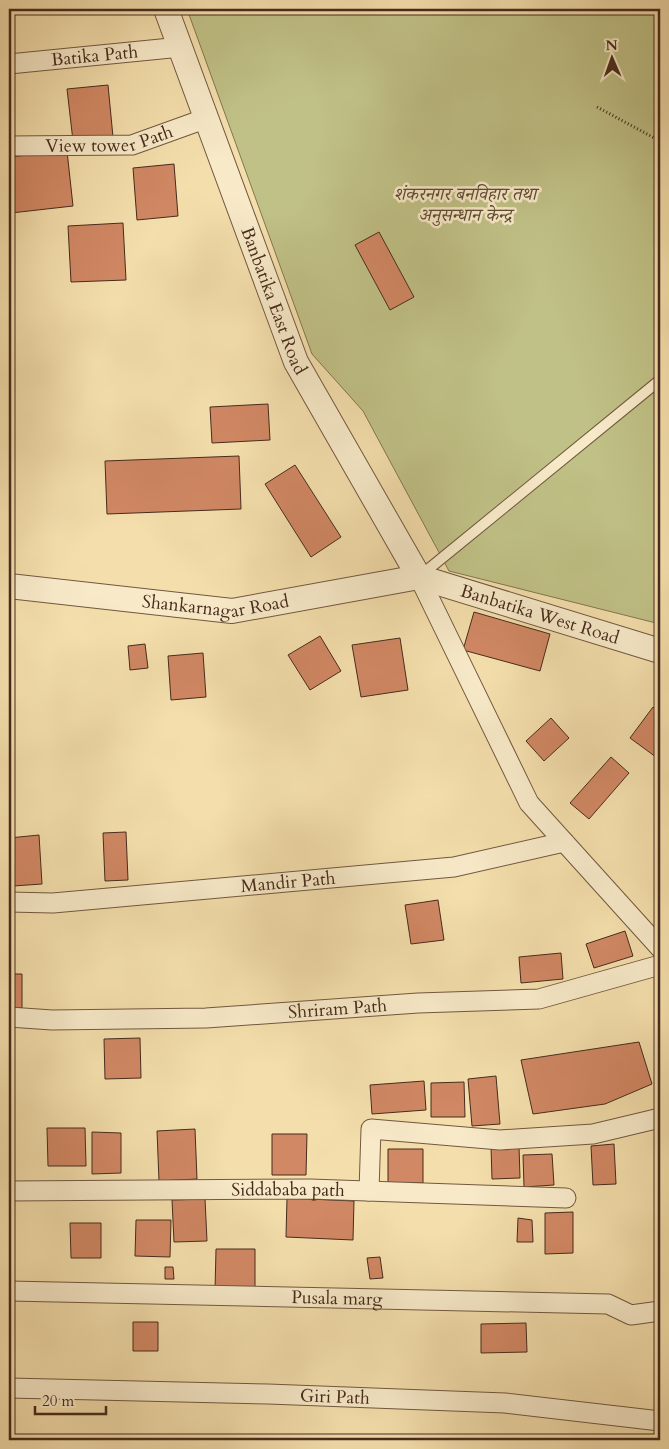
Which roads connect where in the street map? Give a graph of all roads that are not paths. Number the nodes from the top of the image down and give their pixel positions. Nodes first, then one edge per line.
1 (166, 9) edge
2 (181, 47) junction
3 (9, 64) edge
4 (207, 118) junction
5 (9, 146) edge
6 (660, 380) edge
7 (419, 577) junction
8 (9, 586) edge
9 (660, 651) edge
10 (564, 842) junction
11 (9, 902) edge
12 (660, 948) edge
13 (660, 965) edge
14 (9, 1016) edge
15 (660, 1118) edge
16 (9, 1191) edge
17 (369, 1191) junction
18 (566, 1198) dead end
19 (9, 1291) edge
20 (660, 1311) edge
21 (9, 1388) edge
22 (660, 1421) edge

1 - 2 street, Banbatika East Road
2 - 3 street, Batika Path
2 - 4 street, Banbatika East Road
4 - 5 street, View tower Path
4 - 7 street, Banbatika East Road
6 - 7 lane
7 - 8 street, Shankarnagar Road
7 - 9 street, Banbatika West Road
7 - 10 street
10 - 11 street, Mandir Path
10 - 12 street
13 - 14 street, Shriram Path
15 - 17 street
16 - 17 street, Siddababa path
17 - 18 street, Siddababa path
19 - 20 street, Pusala marg
21 - 22 street, Giri Path

